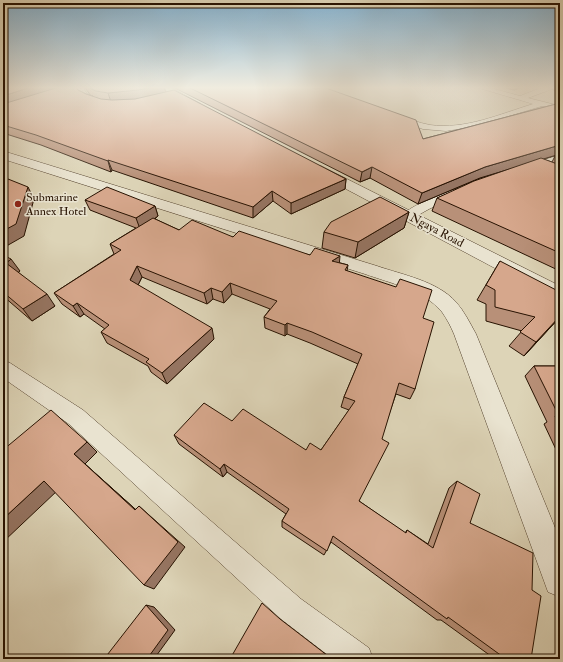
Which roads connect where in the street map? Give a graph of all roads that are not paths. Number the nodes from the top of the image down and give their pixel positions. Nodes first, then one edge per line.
1 (397, 118) edge
2 (494, 118) edge
3 (3, 155) edge
4 (560, 158) edge
5 (312, 165) edge
6 (534, 166) junction
7 (521, 170) edge
8 (547, 171) edge
9 (466, 188) edge
10 (409, 215) junction
11 (560, 294) edge
12 (3, 368) edge
13 (560, 580) edge
14 (358, 659) edge

1 - 2 street
3 - 13 street
4 - 6 street
5 - 10 street, Ngaya Road
6 - 7 street
6 - 8 street
9 - 10 street
10 - 11 street, Ngaya Road
12 - 14 street

